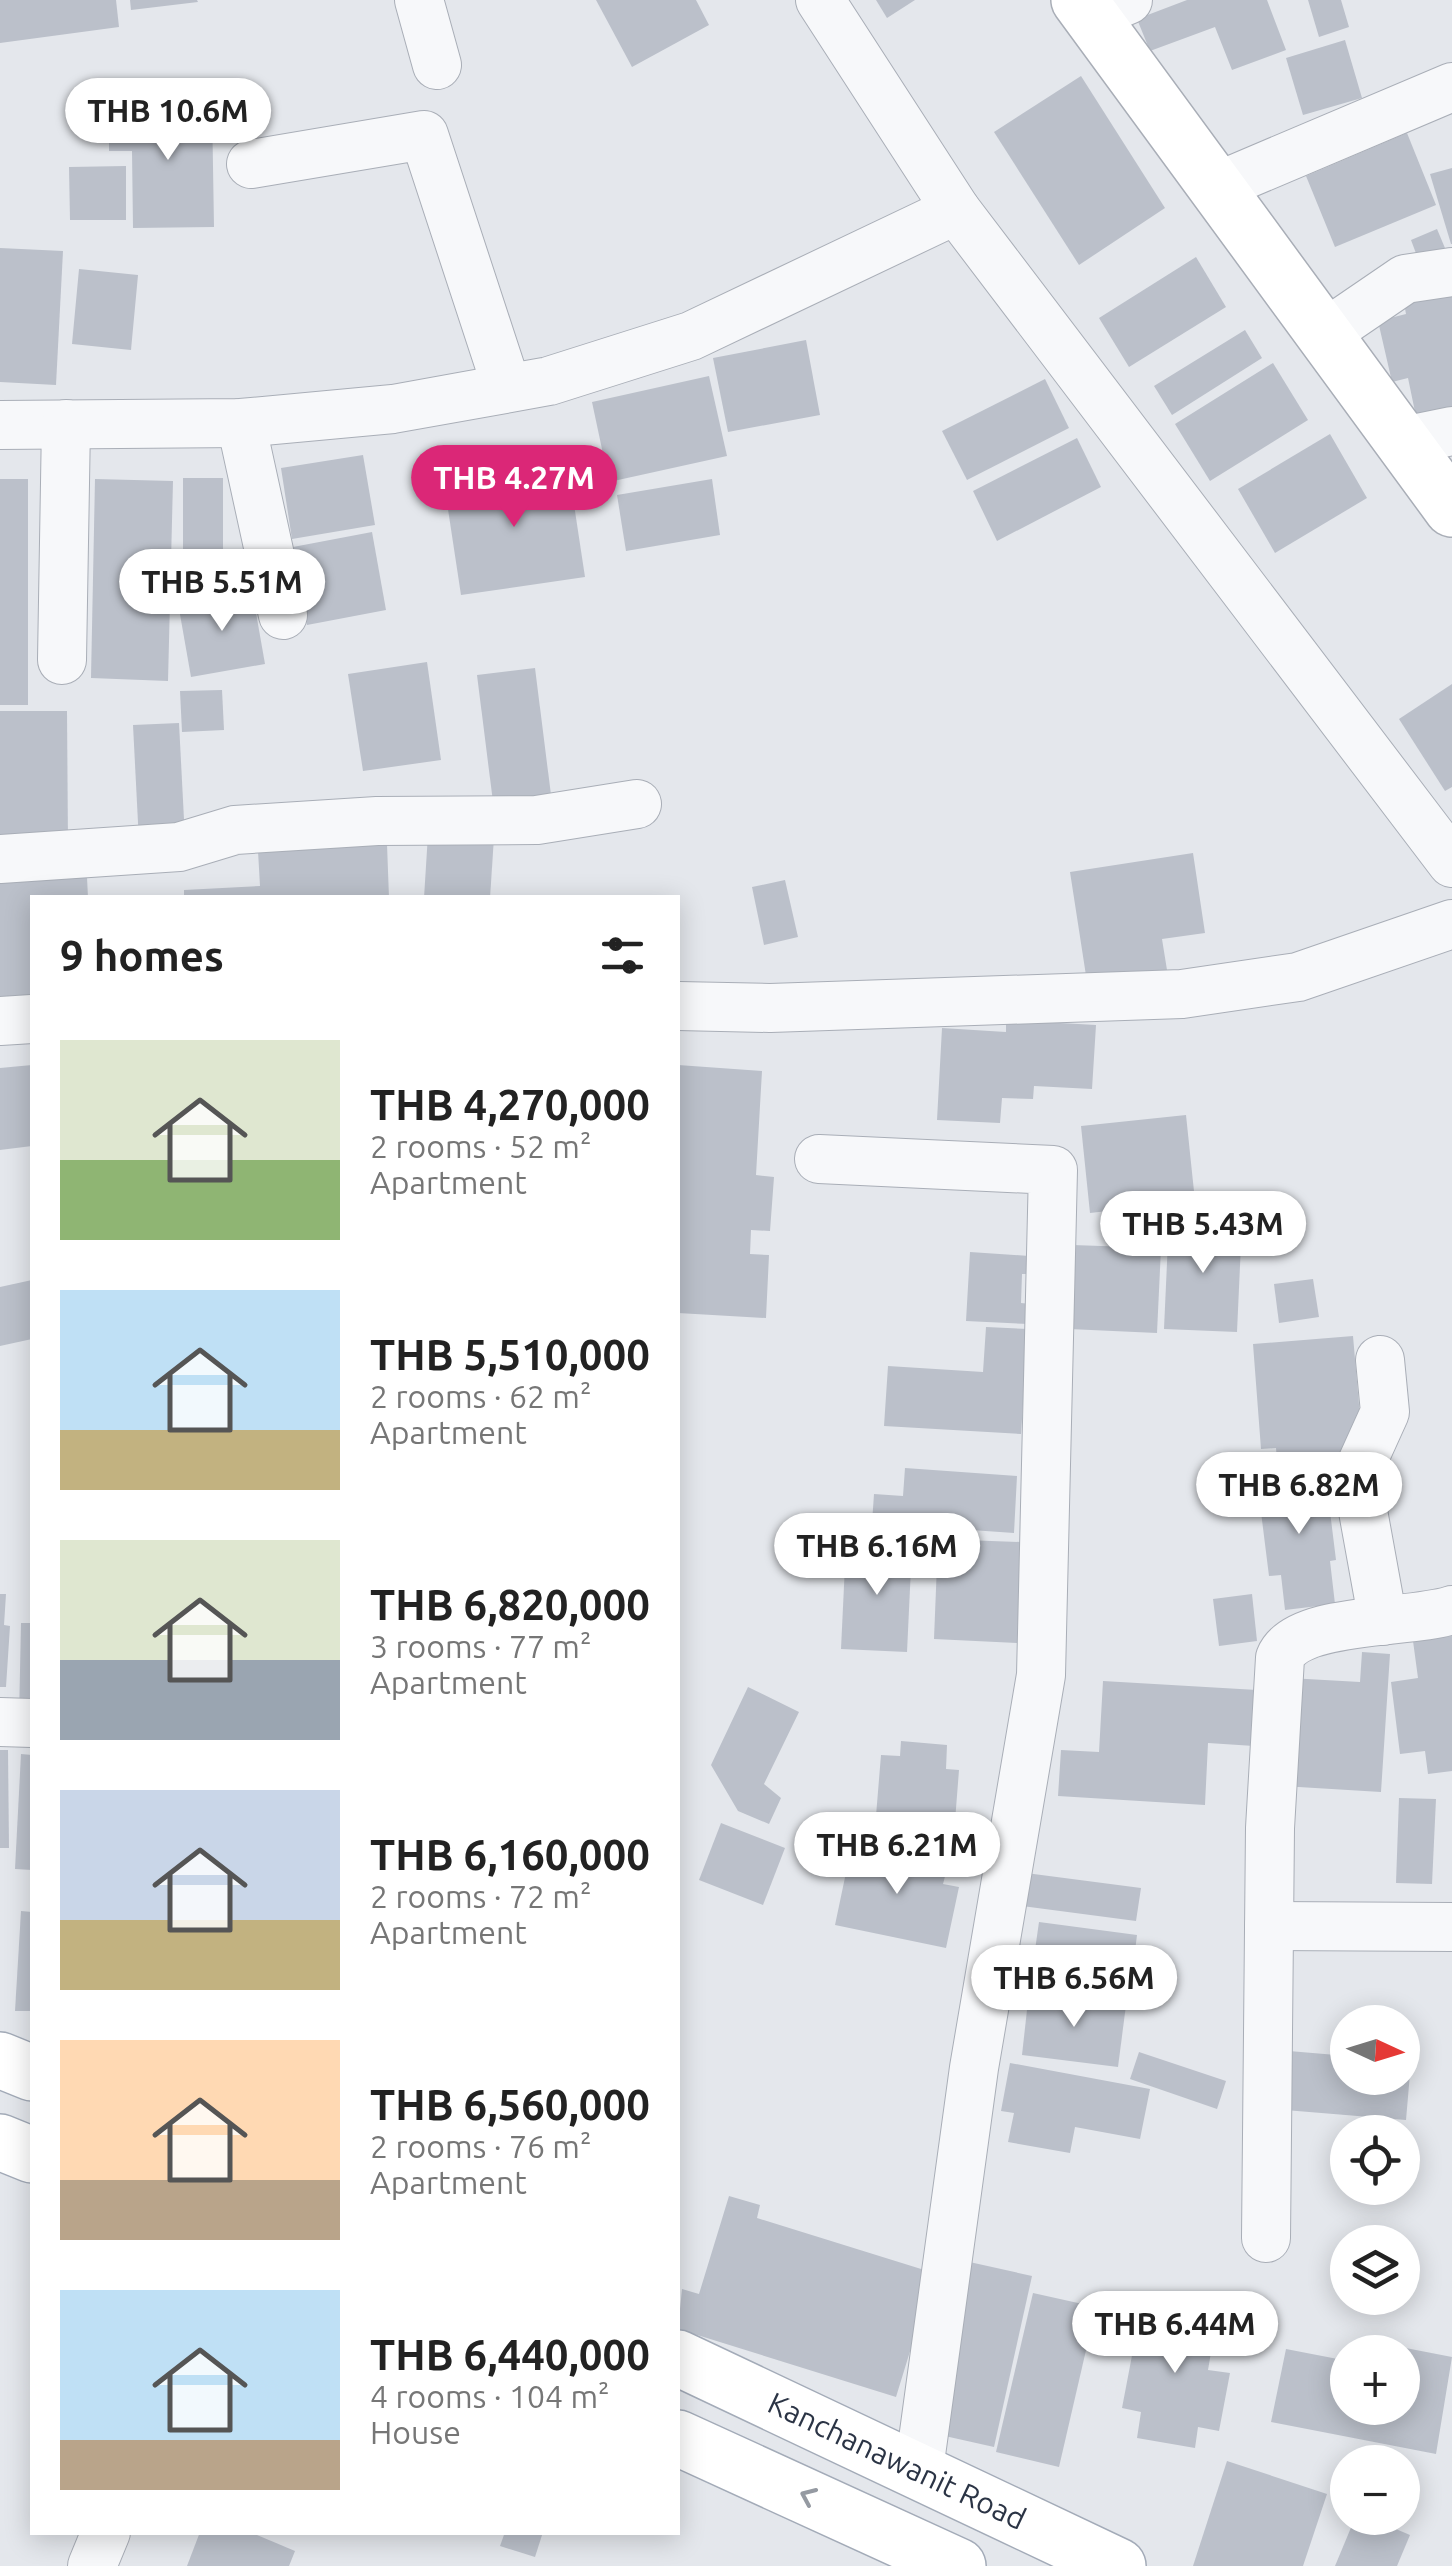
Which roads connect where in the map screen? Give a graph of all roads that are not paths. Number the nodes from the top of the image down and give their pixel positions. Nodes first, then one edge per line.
1 (420, 0) edge
2 (820, 0) edge
3 (1099, 5) edge
4 (437, 65) dead end
5 (1452, 86) edge
6 (250, 164) dead end
7 (1216, 187) junction
8 (956, 210) junction
9 (1452, 272) edge
10 (1323, 336) junction
11 (507, 388) junction
12 (241, 423) junction
13 (66, 424) junction
14 (0, 425) edge
15 (1427, 436) edge
16 (1452, 508) edge
17 (283, 614) dead end
18 (62, 660) dead end
19 (637, 804) dead end
20 (0, 859) edge
21 (1452, 863) edge
22 (1452, 924) edge
23 (680, 1006) edge
24 (30, 1020) edge
25 (0, 1021) edge
26 (820, 1158) dead end
27 (1380, 1360) dead end
28 (1452, 1610) edge
29 (1384, 1621) junction
30 (0, 1722) edge
31 (30, 1722) edge
32 (1270, 1926) junction
33 (1452, 1927) edge
34 (0, 2060) edge
35 (30, 2071) edge
36 (0, 2142) edge
37 (30, 2154) edge
38 (1266, 2238) dead end
39 (680, 2359) edge
40 (680, 2439) edge
41 (918, 2469) junction
42 (105, 2535) edge
43 (92, 2566) edge
44 (958, 2566) edge
45 (1118, 2566) edge

1 - 4 street
2 - 8 street
3 - 7 main road
5 - 7 street
6 - 11 street
7 - 10 main road
8 - 11 street
8 - 21 street
9 - 10 street
10 - 15 main road
11 - 12 street
12 - 13 street
12 - 17 street
13 - 14 street
13 - 18 street
15 - 16 main road
19 - 20 street
22 - 23 street
24 - 25 street
26 - 41 street
27 - 29 street
28 - 29 street
29 - 32 street
30 - 31 street
32 - 33 street
32 - 38 street
34 - 35 main road
36 - 37 main road
39 - 41 main road, Kanchanawanit Road
44 -> 40 main road
41 - 45 main road, Kanchanawanit Road
42 - 43 street

